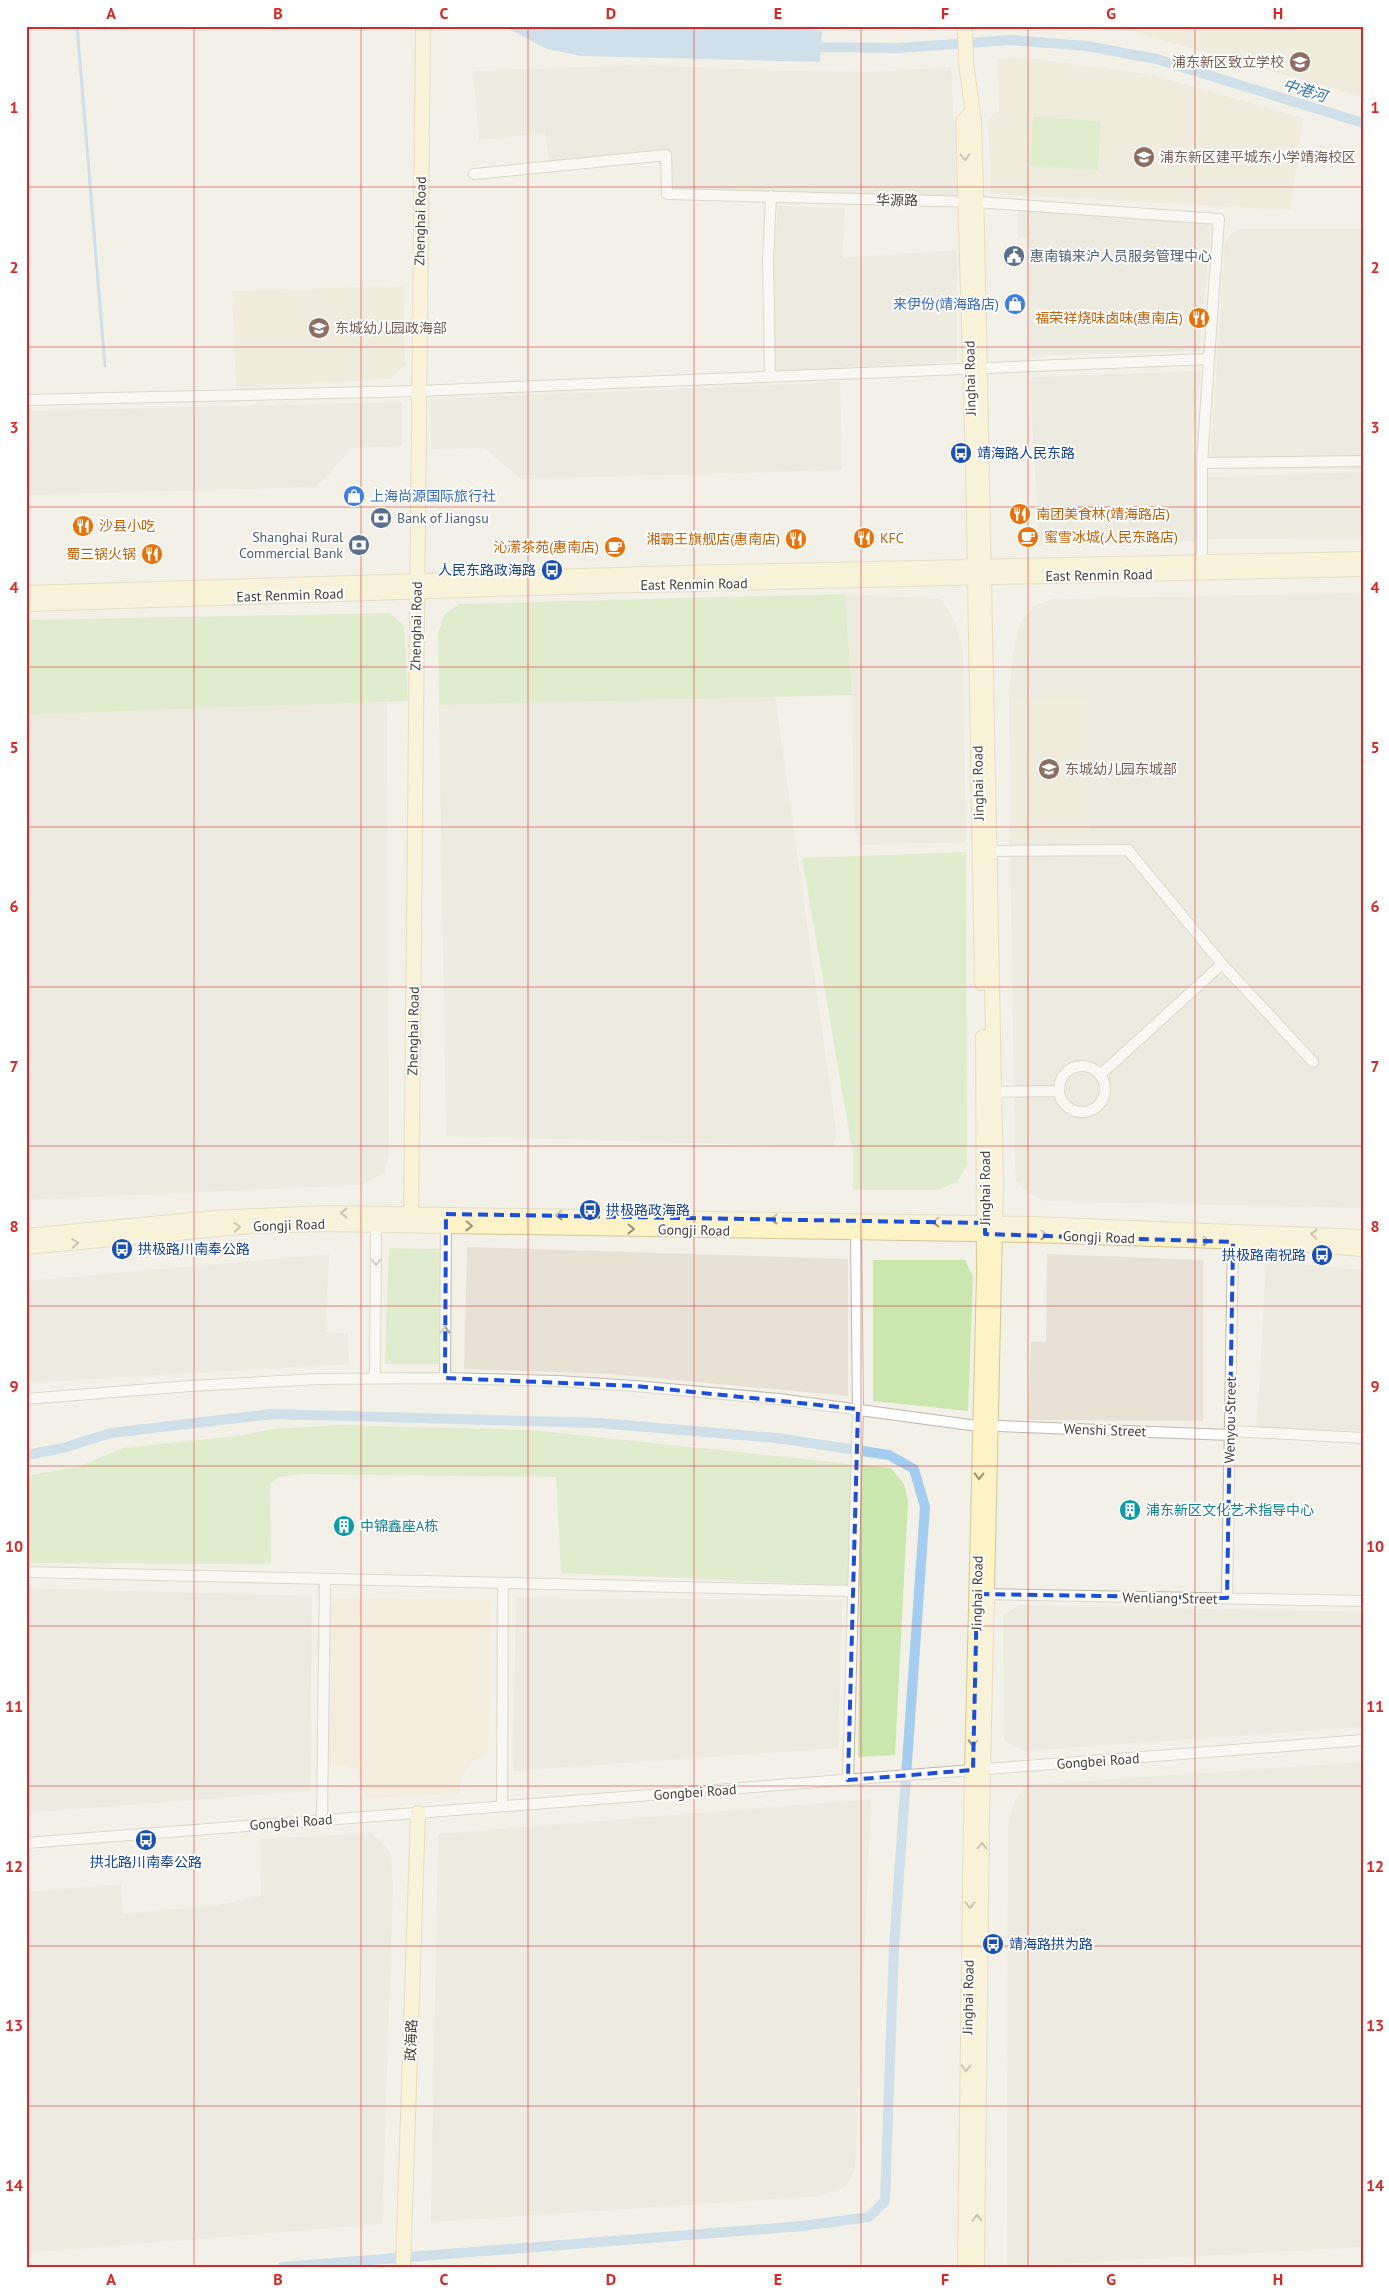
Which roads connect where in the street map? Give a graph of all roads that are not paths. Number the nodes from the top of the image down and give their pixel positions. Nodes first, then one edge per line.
1 (423, 26) edge
2 (965, 26) edge
3 (474, 174) dead end
4 (770, 196) junction
5 (971, 201) junction
6 (1209, 359) junction
7 (975, 368) junction
8 (770, 376) junction
9 (418, 391) junction
10 (26, 400) edge
11 (1363, 461) edge
12 (1202, 463) junction
13 (1363, 559) edge
14 (1202, 563) junction
15 (1363, 569) edge
16 (980, 573) junction
17 (417, 586) junction
18 (26, 593) edge
19 (26, 604) edge
20 (985, 851) junction
21 (1222, 964) junction
22 (1313, 1062) dead end
23 (1100, 1075) junction
24 (1059, 1090) junction
25 (989, 1092) junction
26 (376, 1219) junction
27 (411, 1219) junction
28 (446, 1220) junction
29 (990, 1229) junction
30 (856, 1232) junction
31 (26, 1236) edge
32 (1363, 1237) edge
33 (1233, 1242) junction
34 (26, 1247) edge
35 (1363, 1249) edge
36 (375, 1378) junction
37 (445, 1378) junction
38 (26, 1399) edge
39 (858, 1409) junction
40 (986, 1426) junction
41 (1230, 1433) junction
42 (1363, 1438) edge
43 (26, 1572) edge
44 (325, 1579) junction
45 (503, 1583) junction
46 (853, 1591) junction
47 (982, 1594) junction
48 (1227, 1598) junction
49 (1363, 1601) edge
50 (1363, 1740) edge
51 (978, 1770) junction
52 (848, 1780) junction
53 (502, 1806) junction
54 (418, 1813) junction
55 (322, 1820) junction
56 (26, 1843) edge
57 (403, 2267) edge
58 (965, 2267) edge
59 (977, 2267) edge

1 - 9 street, Zhenghai Road
2 - 5 street, Jinghai Road
3 - 4 street, 华源路
4 - 5 street, 华源路
4 - 8 street
5 - 6 street, 华源路
5 - 7 street, Jinghai Road
6 - 7 street
6 - 12 street
7 - 8 street
7 - 16 street, Jinghai Road
8 - 9 street
9 - 10 street
9 - 17 street, Zhenghai Road
11 - 12 street
12 - 14 street
13 - 14 street, East Renmin Road
14 - 16 street, East Renmin Road
15 - 16 street, East Renmin Road
16 - 17 street, East Renmin Road
16 - 20 street, Jinghai Road
17 - 18 street, East Renmin Road
17 - 19 street, East Renmin Road
17 - 27 street, Zhenghai Road
20 - 21 street
20 - 25 street, Jinghai Road
21 - 22 street
21 - 23 street
23 - 24 street
23 - 24 street
24 - 25 street
25 - 29 street, Jinghai Road
26 - 27 street, Gongji Road
26 -> 31 street, Gongji Road
34 -> 26 street, Gongji Road
26 -> 36 street
27 - 28 street, Gongji Road
29 -> 28 street, Gongji Road
28 -> 30 street, Gongji Road
37 -> 28 street
29 - 30 street, Gongji Road
32 -> 29 street, Gongji Road
29 -> 33 street, Gongji Road
29 - 40 street, Jinghai Road
30 - 39 street
33 - 35 street, Gongji Road
33 - 41 street, Wenyou Street
36 - 37 street, Wenshi Street
36 - 38 street, Wenshi Street
37 - 39 street, Wenshi Street
39 - 40 street, Wenshi Street
39 - 46 street
40 - 41 street, Wenshi Street
40 - 47 street, Jinghai Road
41 - 42 street, Wenshi Street
41 - 48 street, Wenyou Street
43 - 44 street
44 - 45 street
44 - 55 street
45 - 46 street
45 - 53 street
46 - 52 street
47 - 48 street, Wenliang Street
47 - 51 street, Jinghai Road
48 - 49 street, Wenliang Street
50 - 51 street, Gongbei Road
51 - 52 street, Gongbei Road
51 -> 58 street, Jinghai Road
59 -> 51 street, Jinghai Road
52 - 53 street, Gongbei Road
53 - 54 street, Gongbei Road
54 - 55 street, Gongbei Road
54 - 57 street, 政海路
55 - 56 street, Gongbei Road

